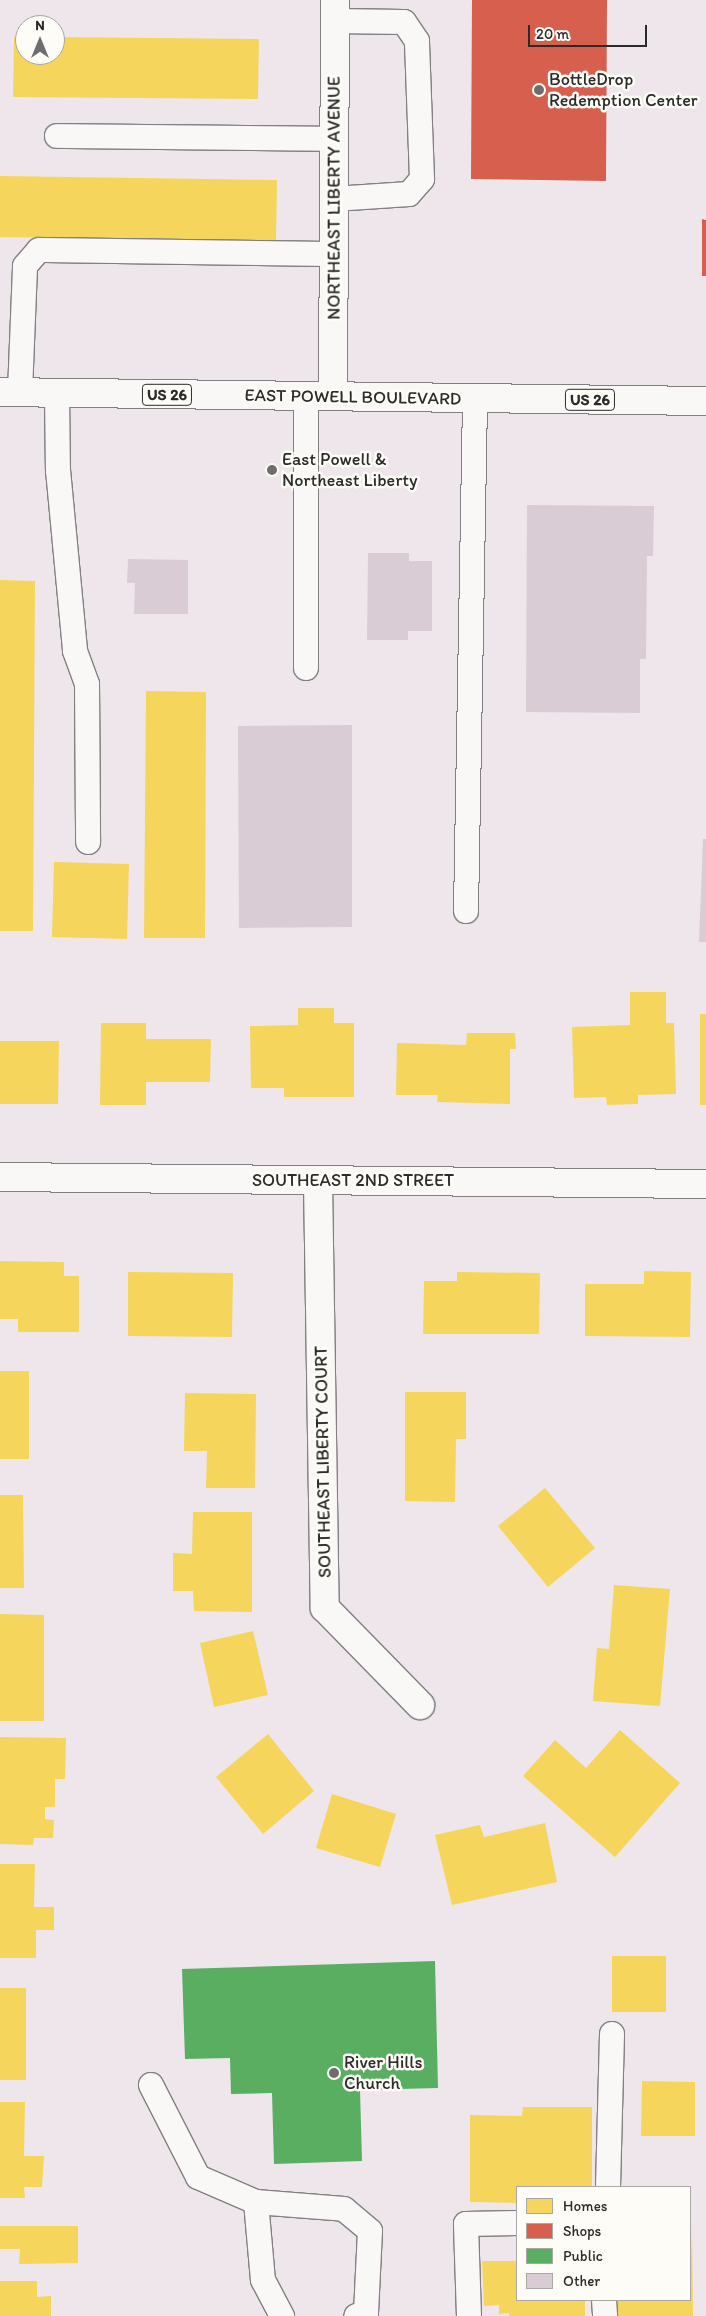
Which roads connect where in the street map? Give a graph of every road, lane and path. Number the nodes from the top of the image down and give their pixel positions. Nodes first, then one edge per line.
1 (335, 10) edge
2 (57, 136) dead end
3 (334, 139) junction
4 (334, 199) junction
5 (334, 254) junction
6 (10, 392) edge
7 (57, 393) junction
8 (306, 396) junction
9 (333, 396) junction
10 (475, 398) junction
11 (706, 401) edge
12 (306, 668) dead end
13 (88, 842) dead end
14 (466, 911) dead end
15 (0, 1177) edge
16 (318, 1181) junction
17 (706, 1184) edge
18 (420, 1705) dead end
19 (612, 2034) dead end
20 (151, 2085) dead end
21 (608, 2186) edge
22 (256, 2202) junction
23 (516, 2224) edge
24 (604, 2301) edge
25 (282, 2316) edge
26 (356, 2316) edge
27 (469, 2316) edge
28 (605, 2316) edge

1 - 3 street, NORTHEAST LIBERTY AVENUE
1 - 4 lane
2 - 3 lane
3 - 4 street, NORTHEAST LIBERTY AVENUE
4 - 5 street, NORTHEAST LIBERTY AVENUE
5 - 6 lane
5 - 9 street, NORTHEAST LIBERTY AVENUE
6 - 7 street, EAST POWELL BOULEVARD / US 26
7 - 8 street, EAST POWELL BOULEVARD / US 26
7 - 13 lane
8 - 9 street, EAST POWELL BOULEVARD / US 26
8 - 12 lane
9 - 10 street, EAST POWELL BOULEVARD / US 26
10 - 11 street, EAST POWELL BOULEVARD / US 26
10 - 14 lane
15 - 16 street, SOUTHEAST 2ND STREET
16 - 17 street, SOUTHEAST 2ND STREET
16 - 18 street, SOUTHEAST LIBERTY COURT
19 - 21 lane
20 - 22 lane
22 - 25 lane
22 - 26 lane
23 - 27 lane
24 - 28 lane

